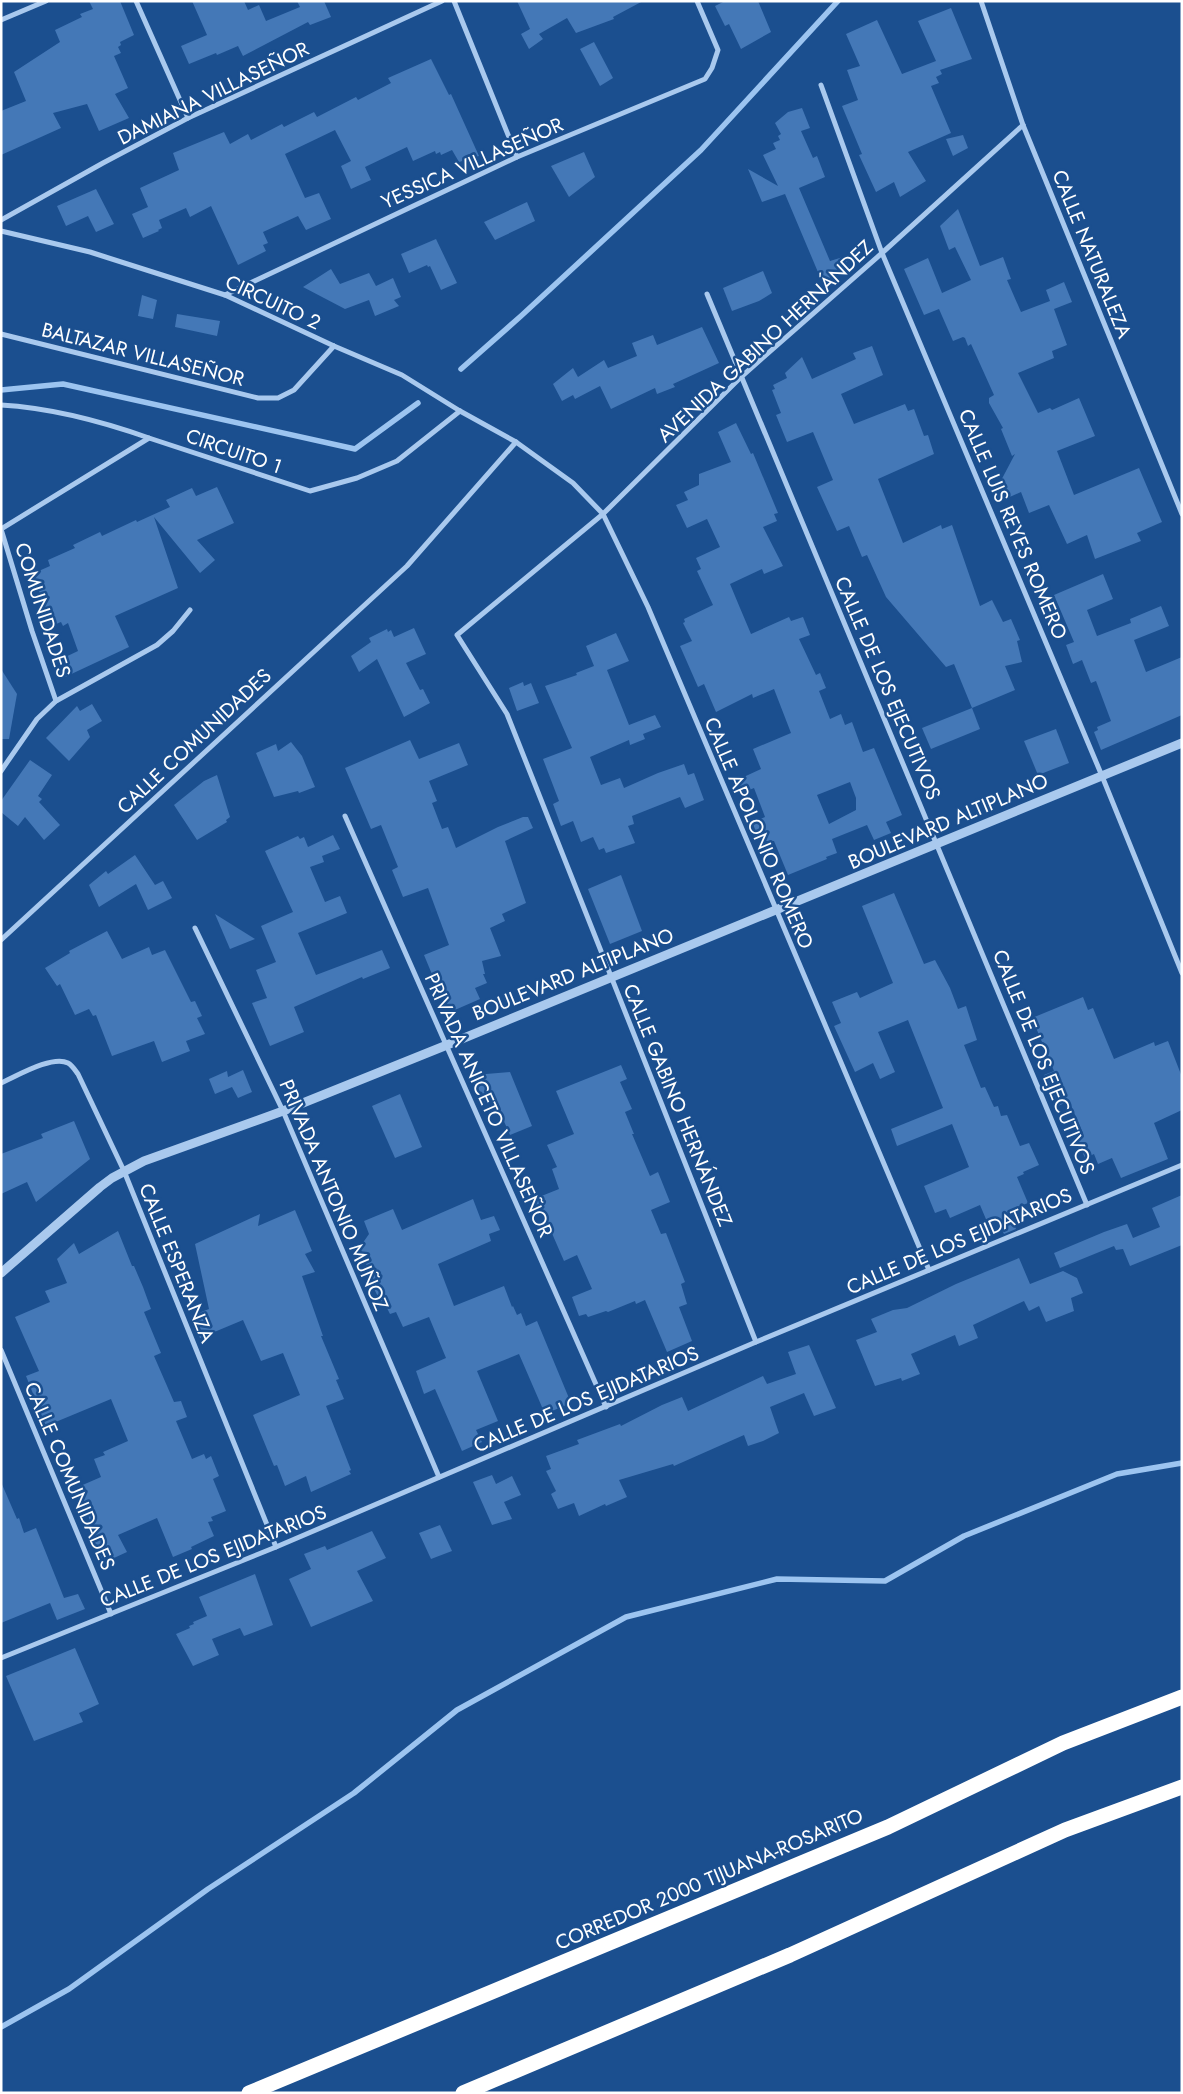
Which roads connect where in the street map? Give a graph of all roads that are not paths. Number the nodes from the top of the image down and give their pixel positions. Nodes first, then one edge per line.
1 (46, 1) edge
2 (136, 1) edge
3 (442, 1) edge
4 (454, 1) edge
5 (697, 1) edge
6 (981, 1) edge
7 (1, 20) edge
8 (821, 85) dead end
9 (188, 118) junction
10 (1023, 125) junction
11 (516, 157) junction
12 (1, 220) edge
13 (1, 231) edge
14 (882, 253) junction
15 (707, 294) dead end
16 (225, 295) junction
17 (1, 334) edge
18 (334, 346) junction
19 (741, 377) junction
20 (1, 405) edge
21 (460, 411) junction
22 (149, 438) junction
23 (516, 442) junction
24 (603, 514) junction
25 (1182, 514) edge
26 (1, 529) edge
27 (190, 610) dead end
28 (457, 635) joint
29 (56, 700) junction
30 (1182, 743) edge
31 (1, 771) edge
32 (1102, 776) junction
33 (345, 816) dead end
34 (937, 844) junction
35 (776, 911) junction
36 (195, 928) dead end
37 (1, 940) edge
38 (1182, 973) edge
39 (610, 977) junction
40 (446, 1046) junction
41 (1, 1083) edge
42 (283, 1111) junction
43 (1182, 1165) edge
44 (124, 1171) junction
45 (1086, 1205) junction
46 (929, 1270) junction
47 (1, 1273) edge
48 (756, 1342) junction
49 (1, 1350) edge
50 (606, 1407) junction
51 (439, 1477) junction
52 (276, 1547) junction
53 (111, 1614) junction
54 (1, 1658) edge
55 (1182, 1697) edge
56 (1182, 1787) edge
57 (249, 2093) edge
58 (463, 2093) edge

1 - 7 street
2 - 9 street
3 - 9 street, DAMIANA VILLASEÑOR
4 - 11 street
5 - 11 street, YESSICA VILLASEÑOR
6 - 10 street, CALLE NATURALEZA
8 - 14 street, CALLE LUIS REYES ROMERO
9 - 12 street, DAMIANA VILLASEÑOR
10 - 14 street, AVENIDA GABINO HERNÁNDEZ
10 - 25 street, CALLE NATURALEZA
11 - 16 street, YESSICA VILLASEÑOR
13 - 16 street, CIRCUITO 2
14 - 19 street, AVENIDA GABINO HERNÁNDEZ
14 - 32 street, CALLE LUIS REYES ROMERO
15 - 19 street, CALLE DE LOS EJECUTIVOS
16 - 18 street, CIRCUITO 2
17 - 18 street, BALTAZAR VILLASEÑOR
18 - 21 street, CIRCUITO 2
19 - 24 street, AVENIDA GABINO HERNÁNDEZ
19 - 34 street, CALLE DE LOS EJECUTIVOS
20 - 22 street, CIRCUITO 1
21 - 22 street, CIRCUITO 1
21 - 23 street, CIRCUITO 2
22 - 26 street
23 - 24 street, CALLE APOLONIO ROMERO
23 - 37 street, CALLE COMUNIDADES
24 - 28 street, AVENIDA GABINO HERNÁNDEZ
24 - 35 street, CALLE APOLONIO ROMERO
26 - 29 street, COMUNIDADES
27 - 29 street
28 - 39 street, CALLE GABINO HERNÁNDEZ
29 - 31 street
30 - 32 street, BOULEVARD ALTIPLANO
32 - 34 street, BOULEVARD ALTIPLANO
32 - 38 street, CALLE LUIS REYES ROMERO
33 - 40 street, PRIVADA ANICETO VILLASEÑOR
34 - 35 street, BOULEVARD ALTIPLANO
34 - 45 street, CALLE DE LOS EJECUTIVOS
35 - 39 street, BOULEVARD ALTIPLANO
35 - 46 street, CALLE APOLONIO ROMERO
36 - 42 street, PRIVADA ANTONIO MUÑOZ
39 - 40 street, BOULEVARD ALTIPLANO
39 - 48 street, CALLE GABINO HERNÁNDEZ
40 - 42 street, BOULEVARD ALTIPLANO
40 - 50 street, PRIVADA ANICETO VILLASEÑOR
41 - 44 street, CALLE ESPERANZA
42 - 44 street, BOULEVARD ALTIPLANO
42 - 51 street, PRIVADA ANTONIO MUÑOZ
43 - 45 street, CALLE DE LOS EJIDATARIOS
44 - 47 street, BOULEVARD ALTIPLANO
44 - 52 street, CALLE ESPERANZA
45 - 46 street, CALLE DE LOS EJIDATARIOS
46 - 48 street, CALLE DE LOS EJIDATARIOS
48 - 50 street, CALLE DE LOS EJIDATARIOS
49 - 53 street, CALLE COMUNIDADES
50 - 51 street, CALLE DE LOS EJIDATARIOS
51 - 52 street, CALLE DE LOS EJIDATARIOS
52 - 53 street, CALLE DE LOS EJIDATARIOS
53 - 54 street, CALLE DE LOS EJIDATARIOS
55 - 57 highway, CORREDOR 2000 TIJUANA-ROSARITO
56 - 58 highway

